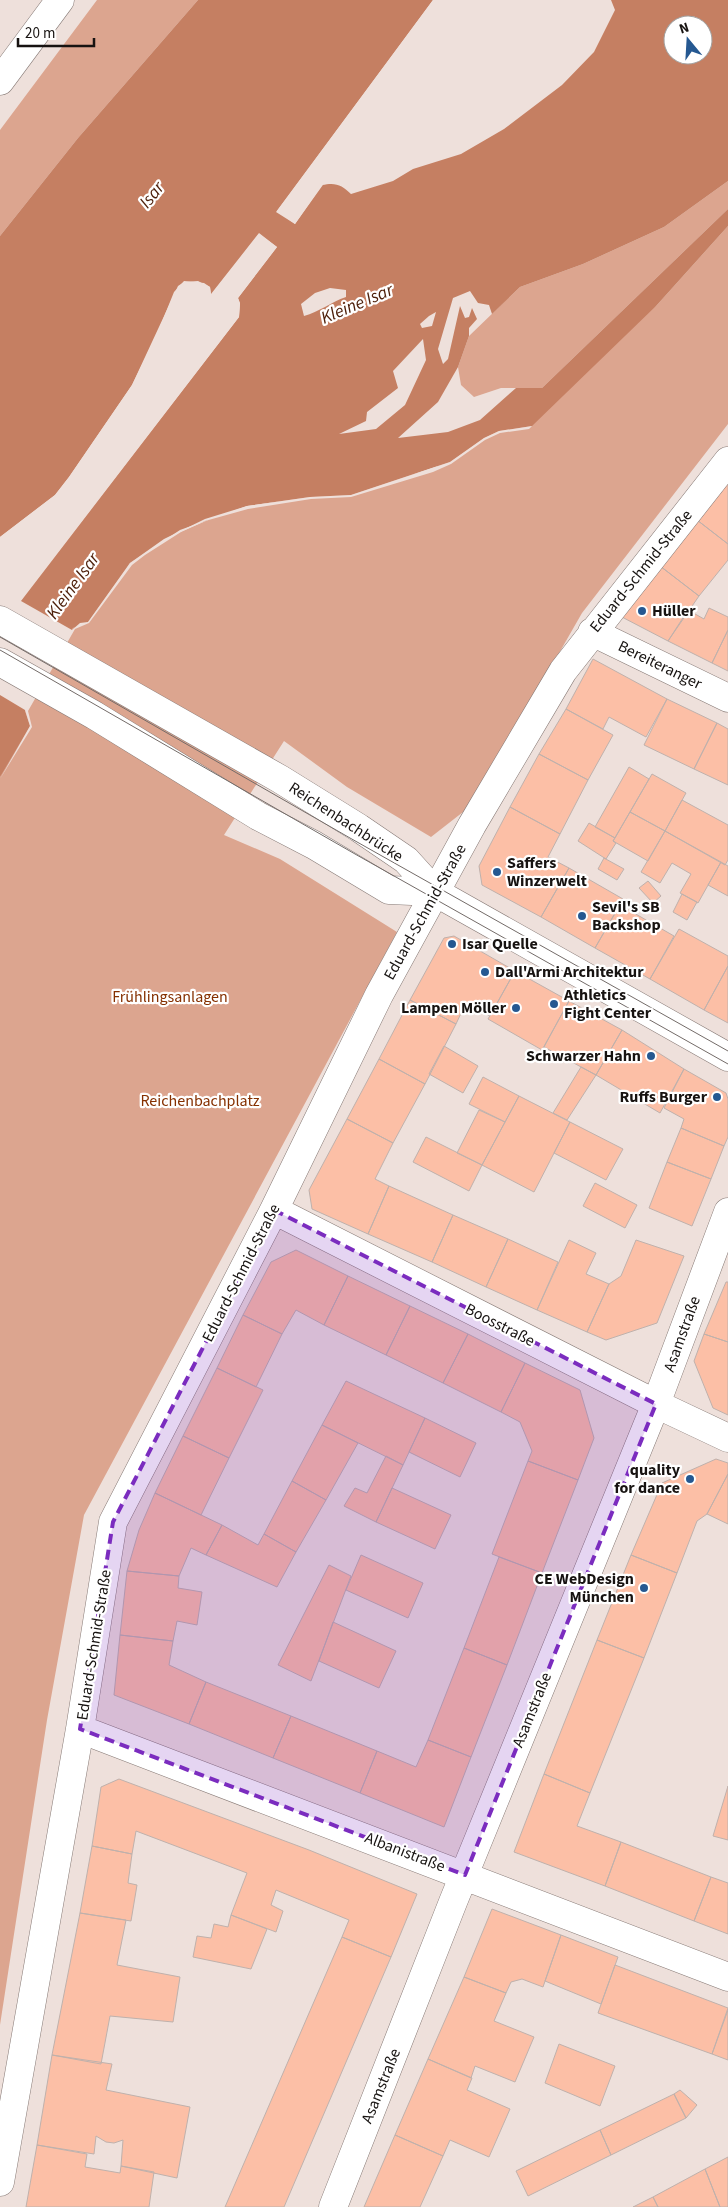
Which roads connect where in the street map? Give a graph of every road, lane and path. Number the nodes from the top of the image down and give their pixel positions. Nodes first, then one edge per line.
1 (60, 0) edge
2 (0, 81) edge
3 (728, 461) edge
4 (0, 620) edge
5 (592, 632) junction
6 (0, 662) edge
7 (728, 698) edge
8 (435, 892) junction
9 (728, 1057) edge
10 (274, 1210) junction
11 (728, 1212) edge
12 (656, 1404) junction
13 (728, 1438) edge
14 (80, 1729) junction
15 (465, 1875) junction
16 (728, 1977) edge
17 (0, 2182) edge
18 (333, 2207) edge

1 - 2 street
3 - 5 street, Eduard-Schmid-Straße
4 - 8 street, Reichenbachbrücke
5 - 7 street, Bereiteranger
5 - 8 street, Eduard-Schmid-Straße
6 - 8 street
8 - 9 street
8 - 10 street, Eduard-Schmid-Straße
10 - 12 street, Boosstraße
10 - 14 street, Eduard-Schmid-Straße
11 - 12 street, Asamstraße
12 - 13 street, Boosstraße
12 - 15 street, Asamstraße
14 - 15 street, Albanistraße
14 - 17 street, Eduard-Schmid-Straße
15 - 16 street, Albanistraße
15 - 18 street, Asamstraße

